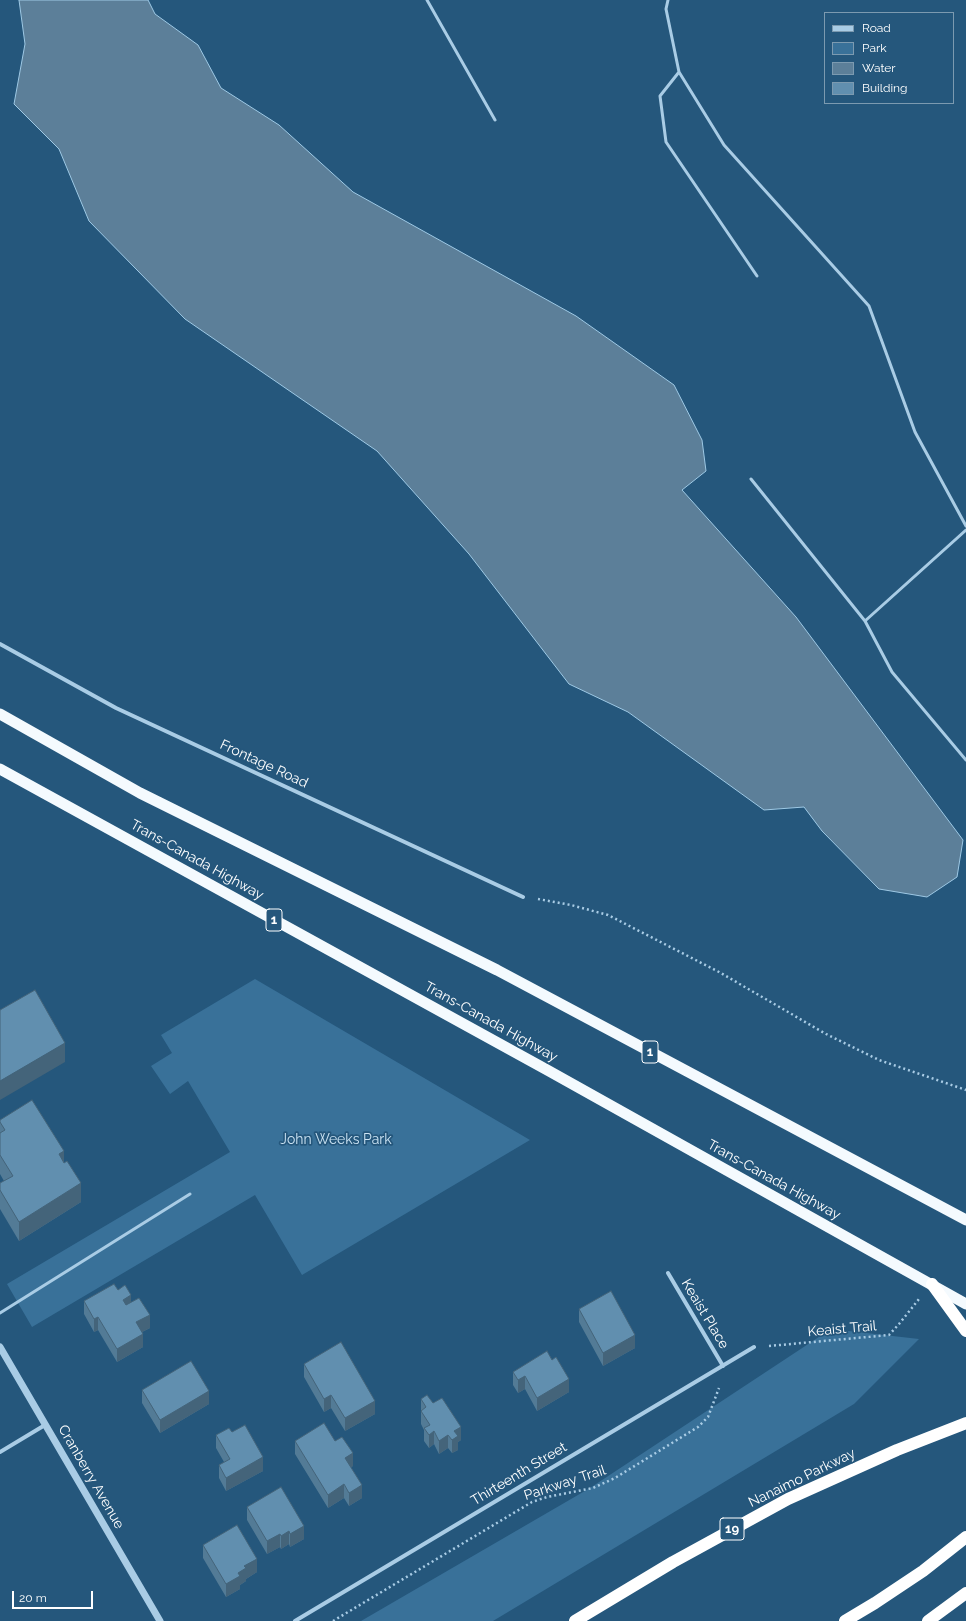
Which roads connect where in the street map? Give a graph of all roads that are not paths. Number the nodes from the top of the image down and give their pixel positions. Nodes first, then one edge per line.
1 (427, 0) edge
2 (668, 0) edge
3 (679, 72) junction
4 (495, 120) dead end
5 (757, 276) dead end
6 (751, 479) dead end
7 (966, 526) edge
8 (966, 530) edge
9 (865, 621) junction
10 (0, 644) edge
11 (0, 714) edge
12 (966, 760) edge
13 (0, 769) edge
14 (523, 897) road end
15 (190, 1194) dead end
16 (966, 1220) edge
17 (668, 1273) dead end
18 (932, 1284) junction
19 (966, 1304) edge
20 (0, 1313) edge
21 (966, 1331) edge
22 (0, 1347) edge
23 (754, 1347) road end
24 (723, 1366) junction
25 (966, 1423) edge
26 (45, 1425) junction
27 (0, 1452) edge
28 (966, 1537) edge
29 (966, 1593) edge
30 (160, 1621) edge
31 (295, 1621) edge
32 (575, 1621) edge
33 (845, 1621) edge
34 (928, 1621) edge

1 - 4 lane
2 - 3 lane
3 - 5 lane
3 - 7 lane
6 - 9 lane
8 - 9 lane
9 - 12 lane
10 - 14 street, Frontage Road
11 - 16 highway, 1
13 - 18 highway, Trans-Canada Highway / 1
15 - 20 lane
17 - 24 street, Keaist Place
18 - 19 highway, Trans-Canada Highway / 1
18 - 21 highway
22 - 26 street, Cranberry Avenue
23 - 24 street, Thirteenth Street
24 - 31 street, Thirteenth Street
25 - 32 highway, Nanaimo Parkway / 19
26 - 27 street
26 - 30 street, Cranberry Avenue
28 - 33 highway
29 - 34 highway

